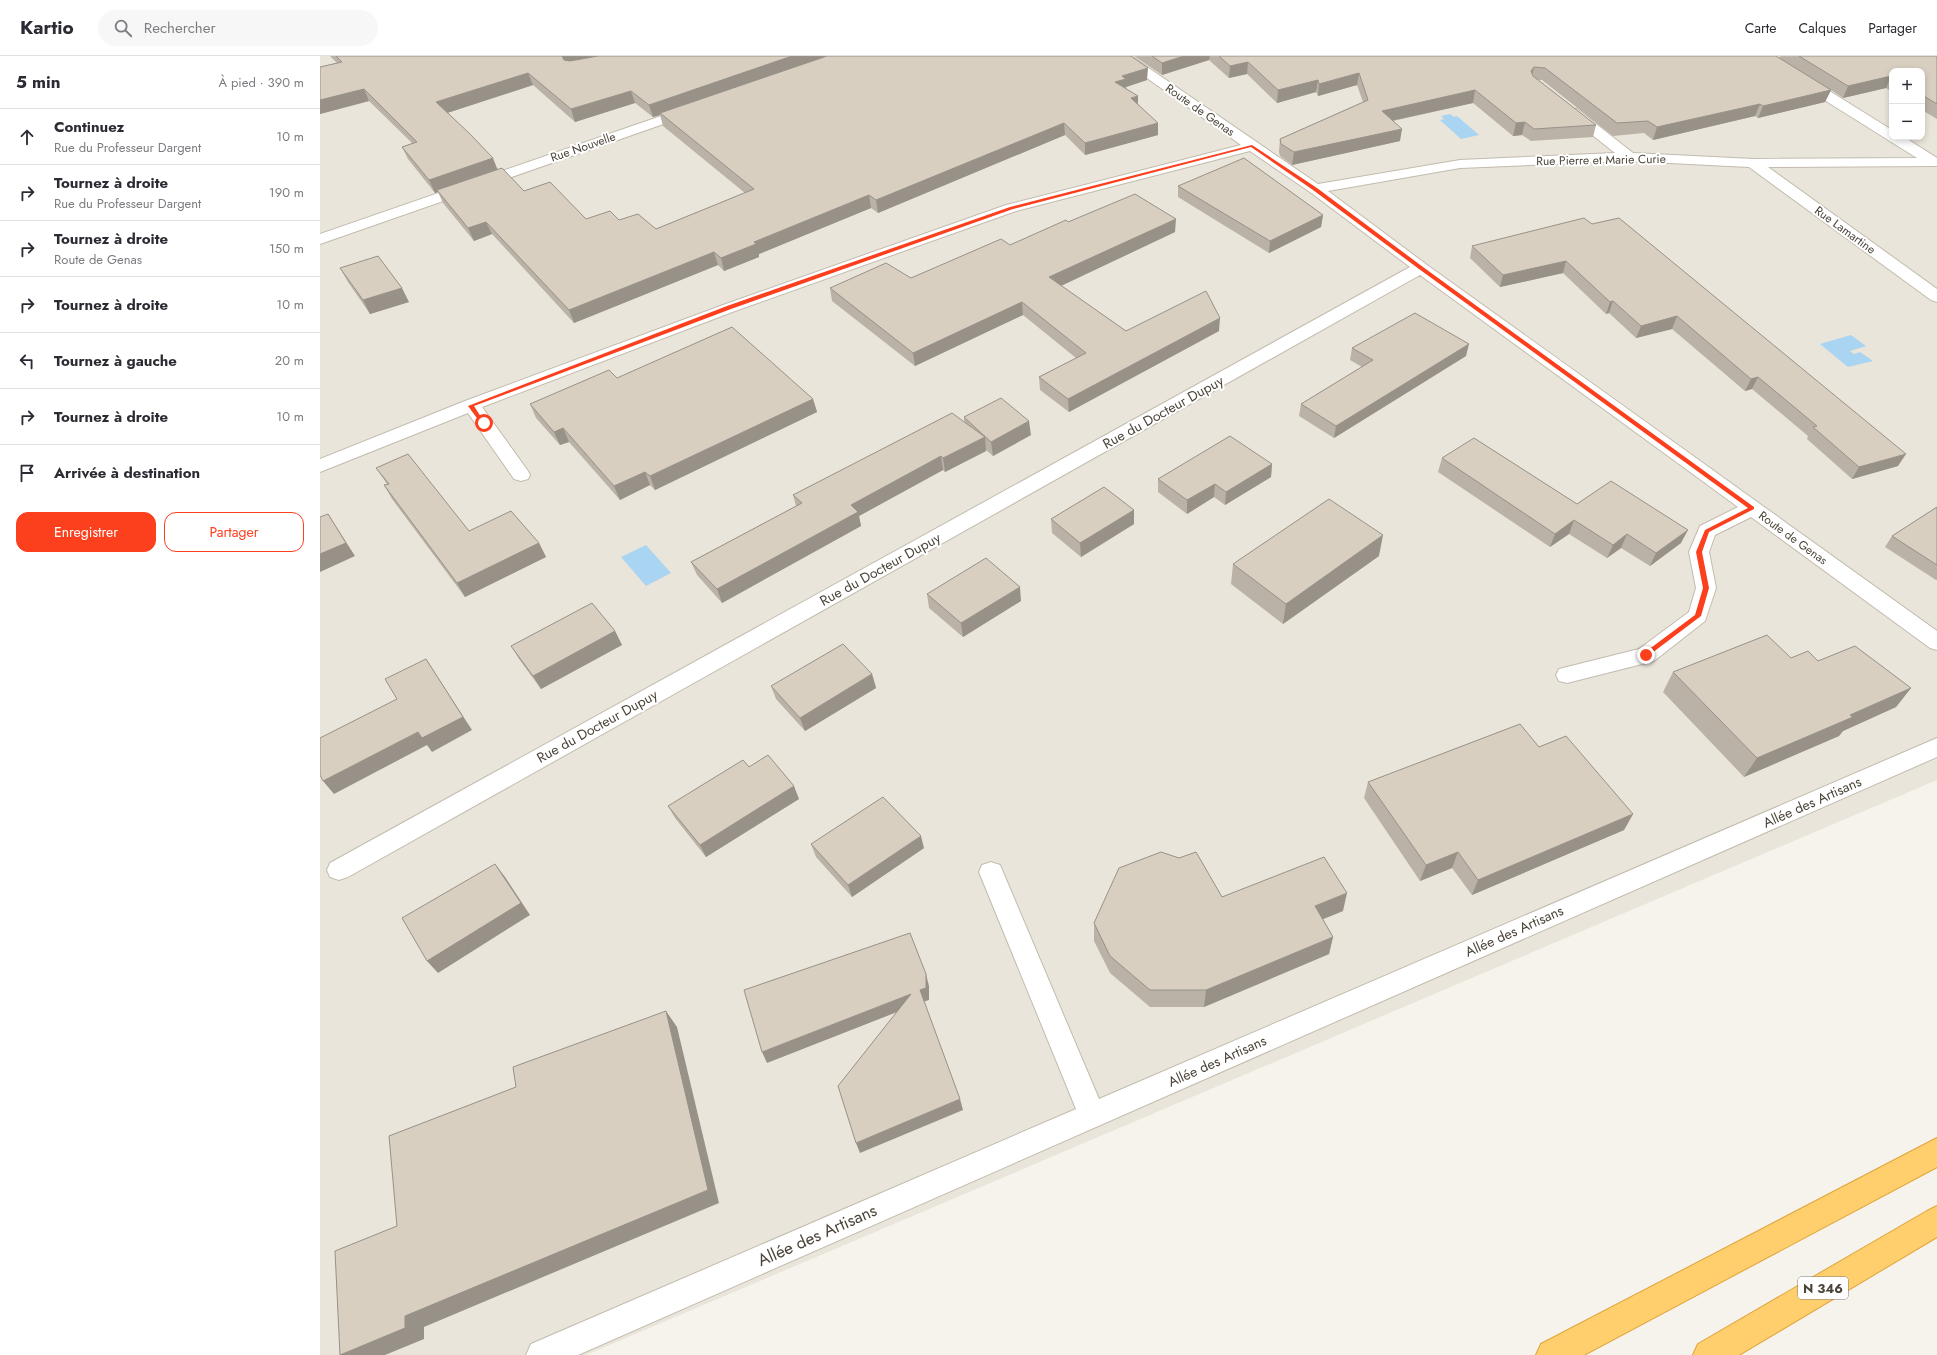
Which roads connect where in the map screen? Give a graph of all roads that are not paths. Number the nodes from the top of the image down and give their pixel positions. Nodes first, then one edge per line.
1 (1122, 56) edge
2 (1771, 56) edge
3 (1561, 104) edge
4 (703, 106) edge
5 (1889, 134) edge
6 (1900, 140) edge
7 (1252, 146) junction
8 (1629, 157) junction
9 (1936, 162) edge
10 (1753, 163) junction
11 (1315, 189) junction
12 (320, 239) edge
13 (1421, 268) junction
14 (1937, 297) edge
15 (471, 406) junction
16 (320, 466) edge
17 (521, 475) dead end
18 (1752, 508) junction
19 (1937, 642) edge
20 (1567, 676) dead end
21 (1937, 747) edge
22 (339, 870) dead end
23 (991, 872) dead end
24 (1092, 1115) junction
25 (1937, 1152) edge
26 (1937, 1221) edge
27 (542, 1355) edge
28 (1552, 1355) edge
29 (1709, 1355) edge

1 - 7 street, Route de Genas
2 - 5 street
3 - 8 street
4 - 12 street, Rue Nouvelle
6 - 9 street
7 - 11 street, Route de Genas
7 - 15 street
8 - 10 street, Rue Pierre et Marie Curie
8 - 11 street, Rue Pierre et Marie Curie
9 - 10 street, Rue Pierre et Marie Curie
10 - 14 street, Rue Lamartine
11 - 13 street, Route de Genas
13 - 18 street, Route de Genas
13 - 22 street, Rue du Docteur Dupuy
15 - 16 street
15 - 17 street
18 - 19 street, Route de Genas
18 - 20 street
21 - 24 street, Allée des Artisans
23 - 24 street
24 - 27 street, Allée des Artisans
25 - 28 highway
26 - 29 highway, N 346

